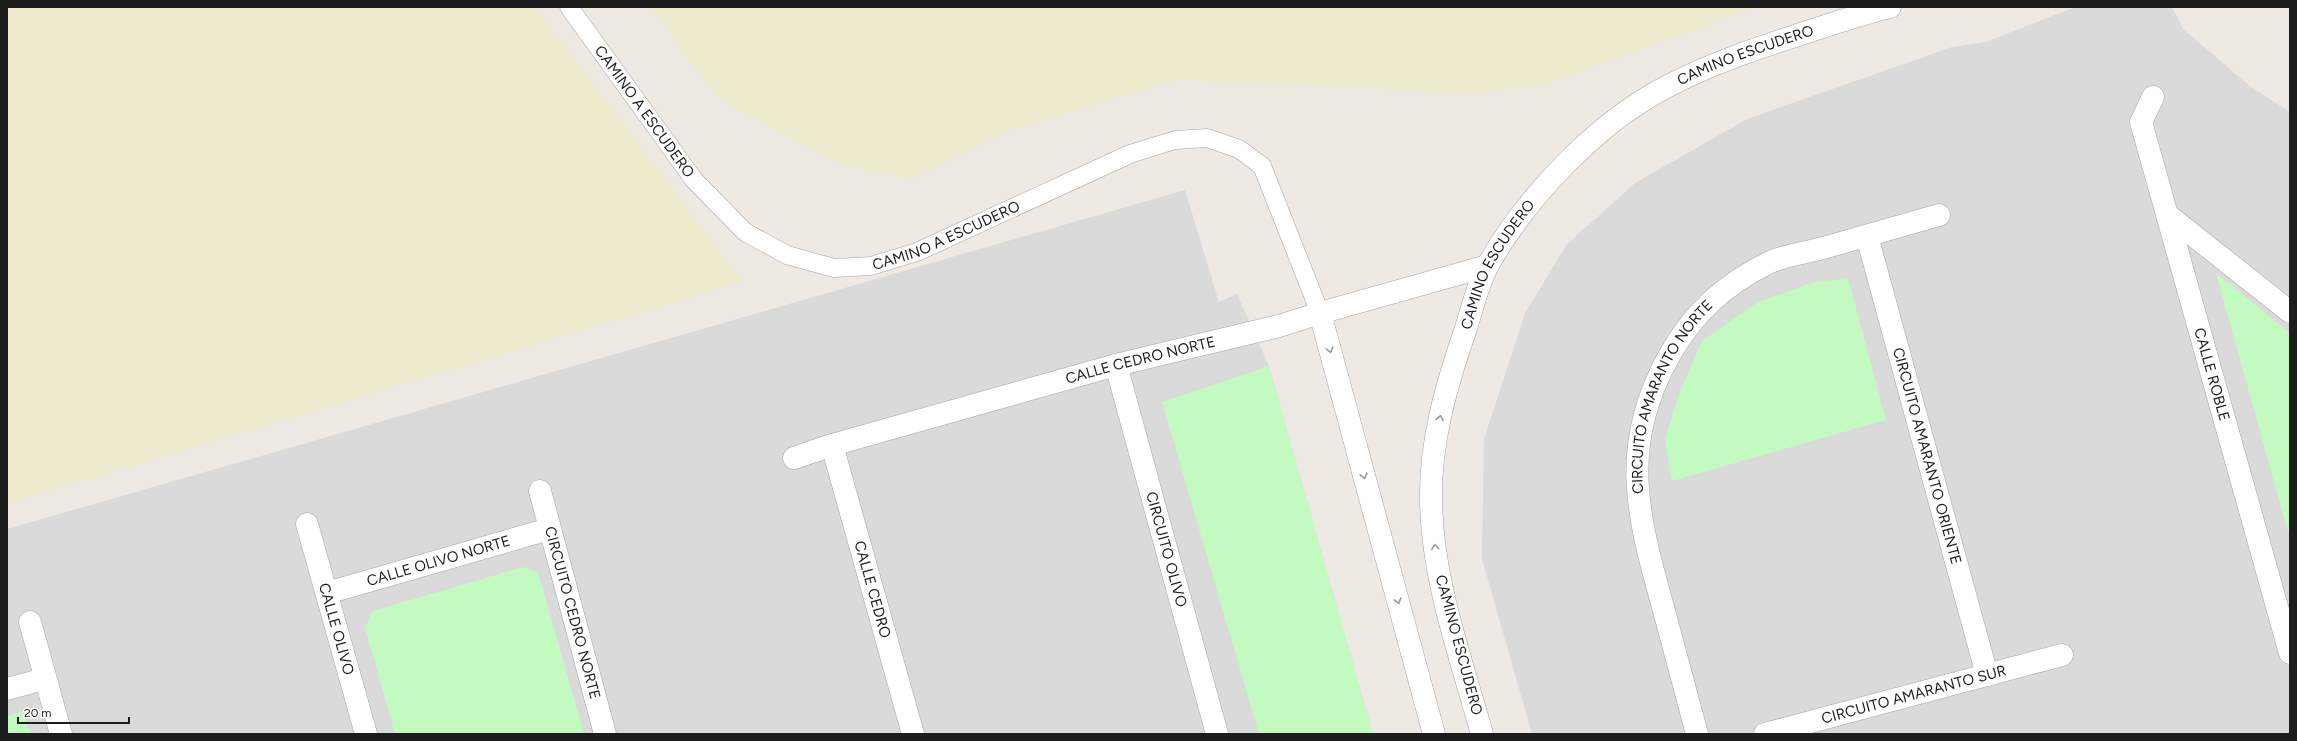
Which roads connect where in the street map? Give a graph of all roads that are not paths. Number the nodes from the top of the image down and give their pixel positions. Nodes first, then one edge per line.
1 (569, 7) edge
2 (1890, 7) edge
3 (2153, 97) dead end
4 (1939, 215) dead end
5 (2169, 216) junction
6 (1867, 236) junction
7 (1487, 266) junction
8 (2290, 312) edge
9 (1320, 313) junction
10 (1116, 365) junction
11 (832, 445) junction
12 (794, 458) dead end
13 (540, 491) dead end
14 (307, 524) dead end
15 (549, 529) junction
16 (327, 594) junction
17 (2282, 597) edge
18 (30, 622) dead end
19 (2290, 653) edge
20 (2062, 655) dead end
21 (1987, 675) junction
22 (44, 679) junction
23 (7, 689) edge
24 (60, 734) edge
25 (366, 734) edge
26 (605, 734) edge
27 (913, 734) edge
28 (1217, 734) edge
29 (1434, 734) edge
30 (1482, 734) edge
31 (1697, 734) edge
32 (1765, 734) edge

1 - 9 lane, CAMINO A ESCUDERO
2 - 7 street, CAMINO ESCUDERO
3 - 5 street, CALLE ROBLE
4 - 6 street, CIRCUITO AMARANTO NORTE
5 - 8 street
5 - 17 street, CALLE ROBLE
6 - 21 street, CIRCUITO AMARANTO ORIENTE
6 - 31 street, CIRCUITO AMARANTO NORTE
7 - 9 street, CALLE CEDRO NORTE
30 -> 7 street, CAMINO ESCUDERO
9 - 10 street, CALLE CEDRO NORTE
9 -> 29 street
10 - 11 street, CALLE CEDRO NORTE
10 - 28 street, CIRCUITO OLIVO
11 - 12 street, CALLE CEDRO NORTE
11 - 27 street, CALLE CEDRO
13 - 15 street, CIRCUITO CEDRO NORTE
14 - 16 street, CALLE OLIVO
15 - 16 street, CALLE OLIVO NORTE
15 - 26 street, CIRCUITO CEDRO NORTE
16 - 25 street, CALLE OLIVO
17 - 19 street, CALLE ROBLE
18 - 22 street
20 - 21 street, CIRCUITO AMARANTO SUR
21 - 32 street, CIRCUITO AMARANTO SUR
22 - 23 street
22 - 24 street

